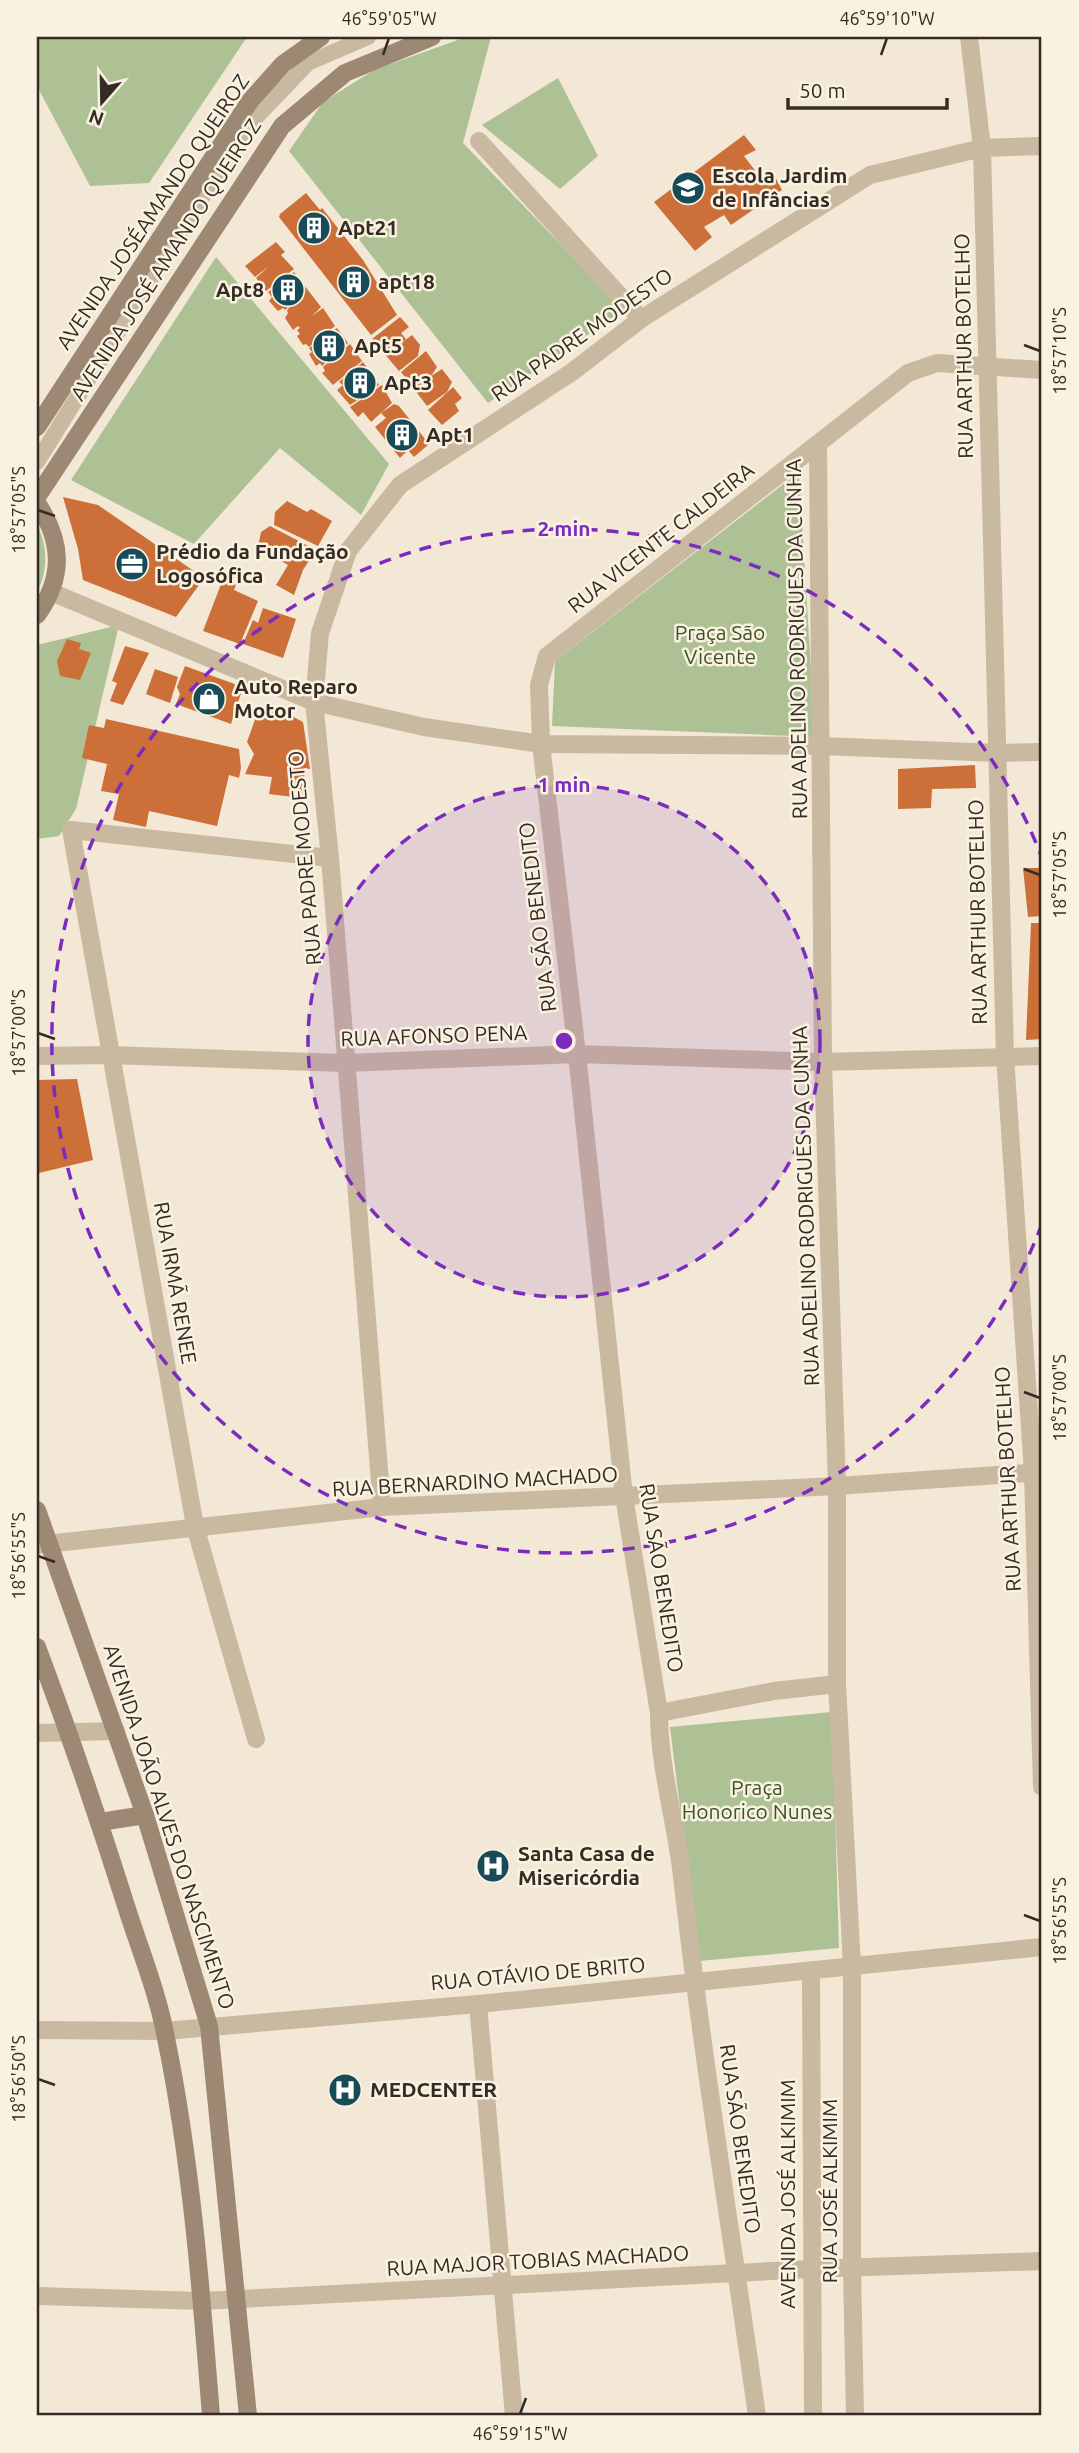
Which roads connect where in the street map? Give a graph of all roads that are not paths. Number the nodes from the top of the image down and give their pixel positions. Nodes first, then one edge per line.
1 (321, 37) edge
2 (368, 37) edge
3 (432, 37) edge
4 (969, 37) edge
5 (479, 141) dead end
6 (1042, 146) edge
7 (982, 148) junction
8 (641, 319) junction
9 (987, 367) junction
10 (1042, 370) edge
11 (37, 427) edge
12 (818, 444) junction
13 (37, 461) edge
14 (37, 497) edge
15 (37, 503) edge
16 (51, 592) junction
17 (37, 615) edge
18 (314, 702) junction
19 (541, 744) junction
20 (822, 746) junction
21 (1042, 752) edge
22 (997, 753) junction
23 (330, 858) junction
24 (577, 1054) junction
25 (110, 1055) junction
26 (37, 1056) edge
27 (1005, 1056) junction
28 (1042, 1056) edge
29 (345, 1062) junction
30 (823, 1062) junction
31 (1038, 1472) edge
32 (837, 1486) junction
33 (624, 1496) junction
34 (382, 1507) junction
35 (37, 1510) edge
36 (195, 1526) junction
37 (43, 1543) edge
38 (37, 1647) edge
39 (837, 1684) junction
40 (659, 1713) junction
41 (116, 1731) junction
42 (37, 1733) edge
43 (70, 1733) junction
44 (256, 1739) dead end
45 (1042, 1787) edge
46 (145, 1815) junction
47 (100, 1822) junction
48 (1042, 1947) edge
49 (852, 1966) junction
50 (811, 1971) junction
51 (694, 1982) junction
52 (478, 2004) junction
53 (209, 2026) junction
54 (37, 2030) edge
55 (165, 2031) junction
56 (1042, 2261) edge
57 (811, 2269) junction
58 (852, 2269) junction
59 (737, 2274) junction
60 (502, 2284) junction
61 (37, 2296) edge
62 (237, 2299) junction
63 (202, 2301) junction
64 (211, 2416) edge
65 (248, 2416) edge
66 (514, 2416) edge
67 (757, 2416) edge
68 (813, 2416) edge
69 (855, 2416) edge

1 - 11 main road, AVENIDA JOSÉAMANDO QUEIROZ
2 - 13 street
3 - 14 main road, AVENIDA JOSÉ AMANDO QUEIROZ
4 - 7 street, RUA ARTHUR BOTELHO
5 - 8 street
6 - 7 street, RUA PADRE MODESTO
7 - 8 street, RUA PADRE MODESTO
7 - 9 street, RUA ARTHUR BOTELHO
8 - 18 street, RUA PADRE MODESTO
9 - 10 street, RUA VICENTE CALDEIRA
9 - 12 street, RUA VICENTE CALDEIRA
9 - 22 street, RUA ARTHUR BOTELHO
12 - 19 street, RUA VICENTE CALDEIRA
12 - 20 street, RUA ADELINO RODRIGUES DA CUNHA
15 - 16 main road
16 - 17 main road
16 - 18 street
18 - 19 street
18 - 23 street, RUA PADRE MODESTO
19 - 20 street
19 - 24 street, RUA SÃO BENEDITO
20 - 22 street
20 - 30 street, RUA ADELINO RODRIGUES DA CUNHA
21 - 22 street
22 - 27 street, RUA ARTHUR BOTELHO
23 - 25 street, RUA IRMÃ RENEE
23 - 29 street, RUA PADRE MODESTO
24 - 29 street, RUA AFONSO PENA
24 - 30 street, RUA AFONSO PENA
24 - 33 street, RUA SÃO BENEDITO
25 - 26 street, RUA AFONSO PENA
25 - 29 street, RUA AFONSO PENA
25 - 36 street, RUA IRMÃ RENEE
27 - 28 street, RUA AFONSO PENA
27 - 30 street, RUA AFONSO PENA
27 - 31 street, RUA ARTHUR BOTELHO
29 - 34 street, RUA PADRE MODESTO
30 - 32 street, RUA ADELINO RODRIGUES DA CUNHA
31 - 32 street, RUA BERNARDINO MACHADO
31 - 45 street, RUA ARTHUR BOTELHO
32 - 33 street, RUA BERNARDINO MACHADO
32 - 39 street, RUA ADELINO RODRIGUES DA CUNHA
33 - 34 street, RUA BERNARDINO MACHADO
33 - 40 street, RUA SÃO BENEDITO
34 - 36 street, RUA BERNARDINO MACHADO
35 - 37 main road, AVENIDA JOÃO ALVES DO NASCIMENTO
36 - 37 street, RUA BERNARDINO MACHADO
36 - 44 street, RUA IRMÃ RENEE
37 - 41 main road, AVENIDA JOÃO ALVES DO NASCIMENTO
38 - 43 main road
39 - 40 street
39 - 49 street, RUA ADELINO RODRIGUES DA CUNHA
40 - 51 street, RUA SÃO BENEDITO
41 - 43 street
41 - 46 main road, AVENIDA JOÃO ALVES DO NASCIMENTO
42 - 43 street
43 - 47 main road
46 - 47 main road
46 - 53 main road, AVENIDA JOÃO ALVES DO NASCIMENTO
47 - 55 main road
48 - 49 street, RUA OTÁVIO DE BRITO
49 - 50 street, RUA OTÁVIO DE BRITO
49 - 58 street, RUA JOSÉ ALKIMIM
50 - 51 street, RUA OTÁVIO DE BRITO
50 - 57 street, AVENIDA JOSÉ ALKIMIM
51 - 52 street, RUA OTÁVIO DE BRITO
51 - 59 street, RUA SÃO BENEDITO
52 - 53 street, RUA OTÁVIO DE BRITO
52 - 60 street
53 - 55 street, RUA OTÁVIO DE BRITO
53 - 62 main road, AVENIDA JOÃO ALVES DO NASCIMENTO
54 - 55 street, RUA OTÁVIO DE BRITO
55 - 63 main road
56 - 58 street, RUA MAJOR TOBIAS MACHADO
57 - 58 street, RUA MAJOR TOBIAS MACHADO
57 - 59 street, RUA MAJOR TOBIAS MACHADO
57 - 68 street, AVENIDA JOSÉ ALKIMIM
58 - 69 street, RUA JOSÉ ALKIMIM
59 - 60 street, RUA MAJOR TOBIAS MACHADO
59 - 67 street, RUA SÃO BENEDITO
60 - 62 street, RUA MAJOR TOBIAS MACHADO
60 - 66 street
61 - 63 street, RUA MAJOR TOBIAS MACHADO
62 - 63 street, RUA MAJOR TOBIAS MACHADO
62 - 65 main road, AVENIDA JOÃO ALVES DO NASCIMENTO
63 - 64 main road

